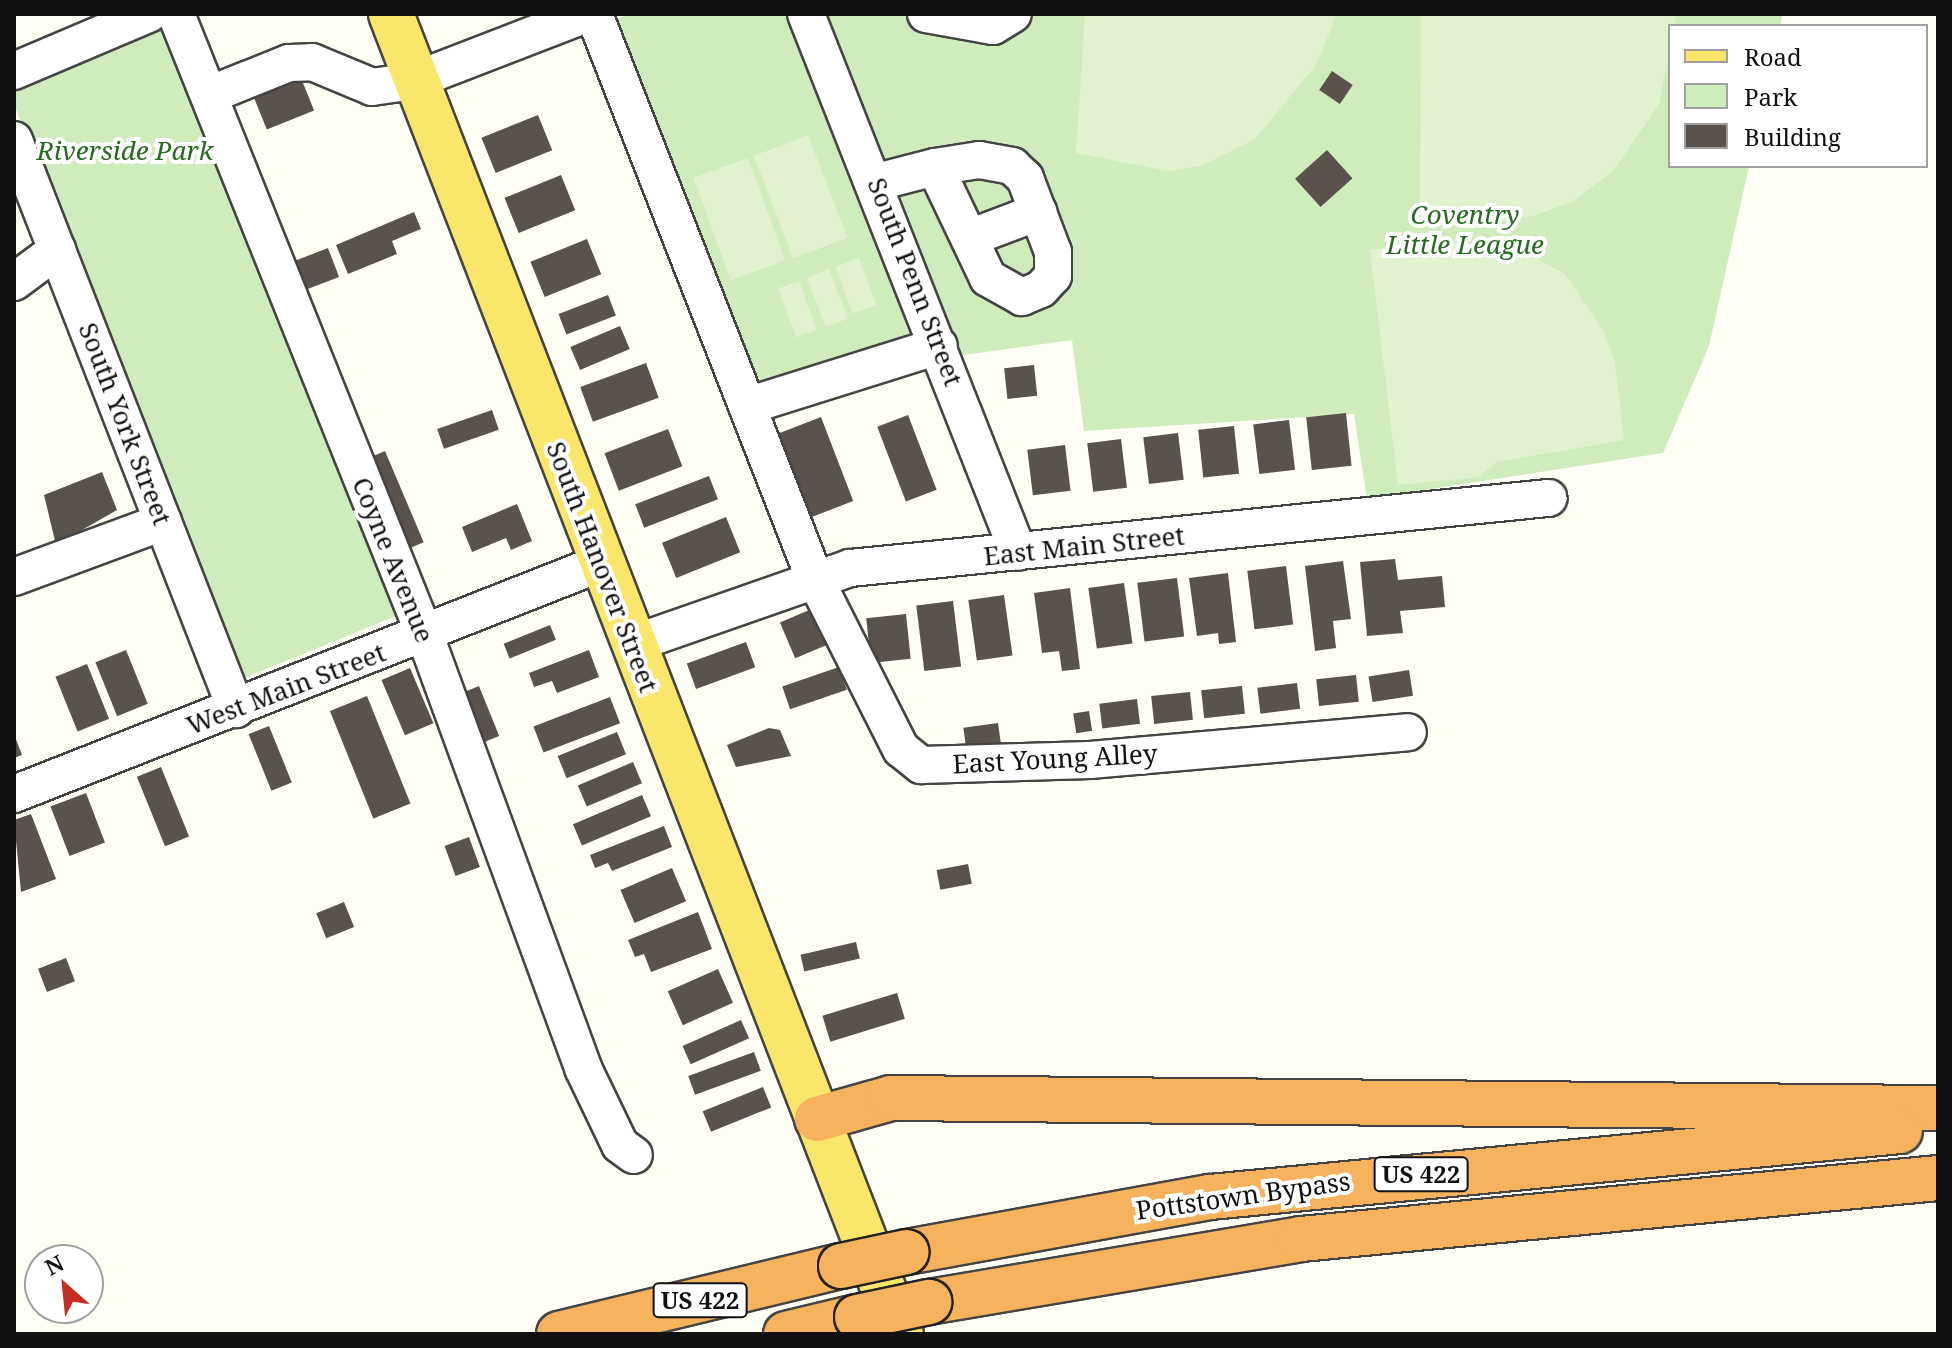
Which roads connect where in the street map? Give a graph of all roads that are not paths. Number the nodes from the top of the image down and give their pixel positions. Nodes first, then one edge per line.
1 (148, 14) edge
2 (176, 14) edge
3 (391, 14) edge
4 (587, 14) edge
5 (594, 14) edge
6 (806, 14) edge
7 (926, 14) edge
8 (1013, 14) edge
9 (14, 71) edge
10 (413, 81) junction
11 (209, 95) junction
12 (14, 140) edge
13 (935, 167) junction
14 (877, 182) junction
15 (1038, 212) junction
16 (972, 237) junction
17 (57, 250) junction
18 (14, 282) edge
19 (939, 346) junction
20 (747, 406) junction
21 (1548, 498) dead end
22 (163, 522) junction
23 (1018, 552) junction
24 (601, 563) junction
25 (14, 577) edge
26 (814, 577) junction
27 (423, 635) junction
28 (632, 644) junction
29 (236, 709) junction
30 (1408, 732) dead end
31 (14, 794) edge
32 (1938, 1108) edge
33 (817, 1119) junction
34 (1938, 1127) edge
35 (634, 1155) dead end
36 (1938, 1178) edge
37 (915, 1318) edge
38 (559, 1334) edge
39 (786, 1334) edge

1 - 9 street
2 - 11 street, Coyne Avenue
3 - 10 main road, South Hanover Street
4 - 10 street
5 - 20 street
6 - 14 street, South Penn Street
7 - 8 street
10 - 11 street
10 - 24 main road, South Hanover Street
11 - 27 street, Coyne Avenue
12 - 17 street, South York Street
13 - 14 street
13 - 15 street
13 - 16 street
14 - 19 street, South Penn Street
15 - 16 street
15 - 16 street
17 - 18 street
17 - 22 street, South York Street
19 - 20 street
19 - 23 street, South Penn Street
20 - 26 street
21 - 23 street, East Main Street
22 - 25 street
22 - 29 street, South York Street
23 - 26 street, East Main Street
24 - 27 street, West Main Street
24 - 28 main road, South Hanover Street
26 - 28 street, East Main Street
26 - 30 street, East Young Alley
27 - 29 street, West Main Street
27 - 35 street, Coyne Avenue
28 - 33 main road, South Hanover Street
29 - 31 street, West Main Street
32 - 33 highway
33 - 37 main road, South Hanover Street
34 - 38 highway, Pottstown Bypass / US 422, bridge
36 - 37 highway, Pottstown Bypass / US 422
37 - 39 highway, Pottstown Bypass / US 422, bridge

